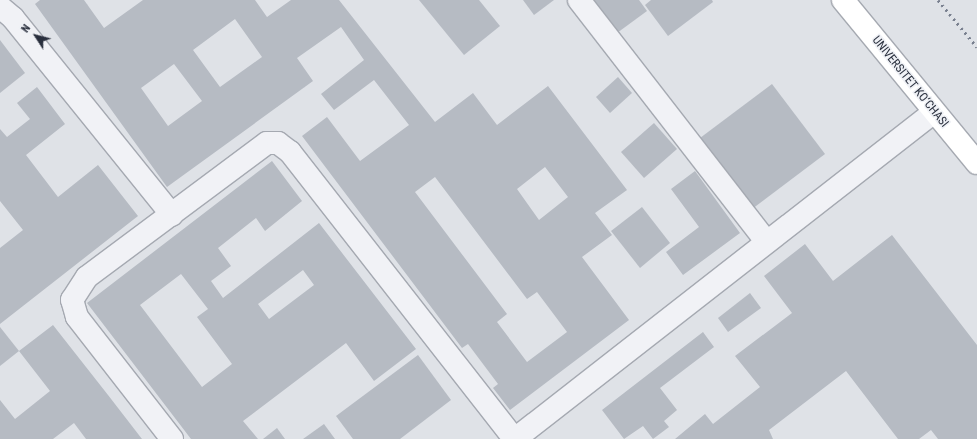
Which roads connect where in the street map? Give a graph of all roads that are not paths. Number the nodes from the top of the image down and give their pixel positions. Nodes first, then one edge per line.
1 (579, 0) edge
2 (843, 0) edge
3 (0, 7) edge
4 (934, 112) junction
5 (977, 163) edge
6 (172, 215) junction
7 (767, 242) junction
8 (172, 439) edge
9 (515, 439) edge

1 - 7 street
2 - 4 main road, UNIVERSITET KО‘CHASI
3 - 6 street
4 - 5 main road, UNIVERSITET KО‘CHASI
4 - 7 street
6 - 8 street
6 - 9 street
7 - 9 street

